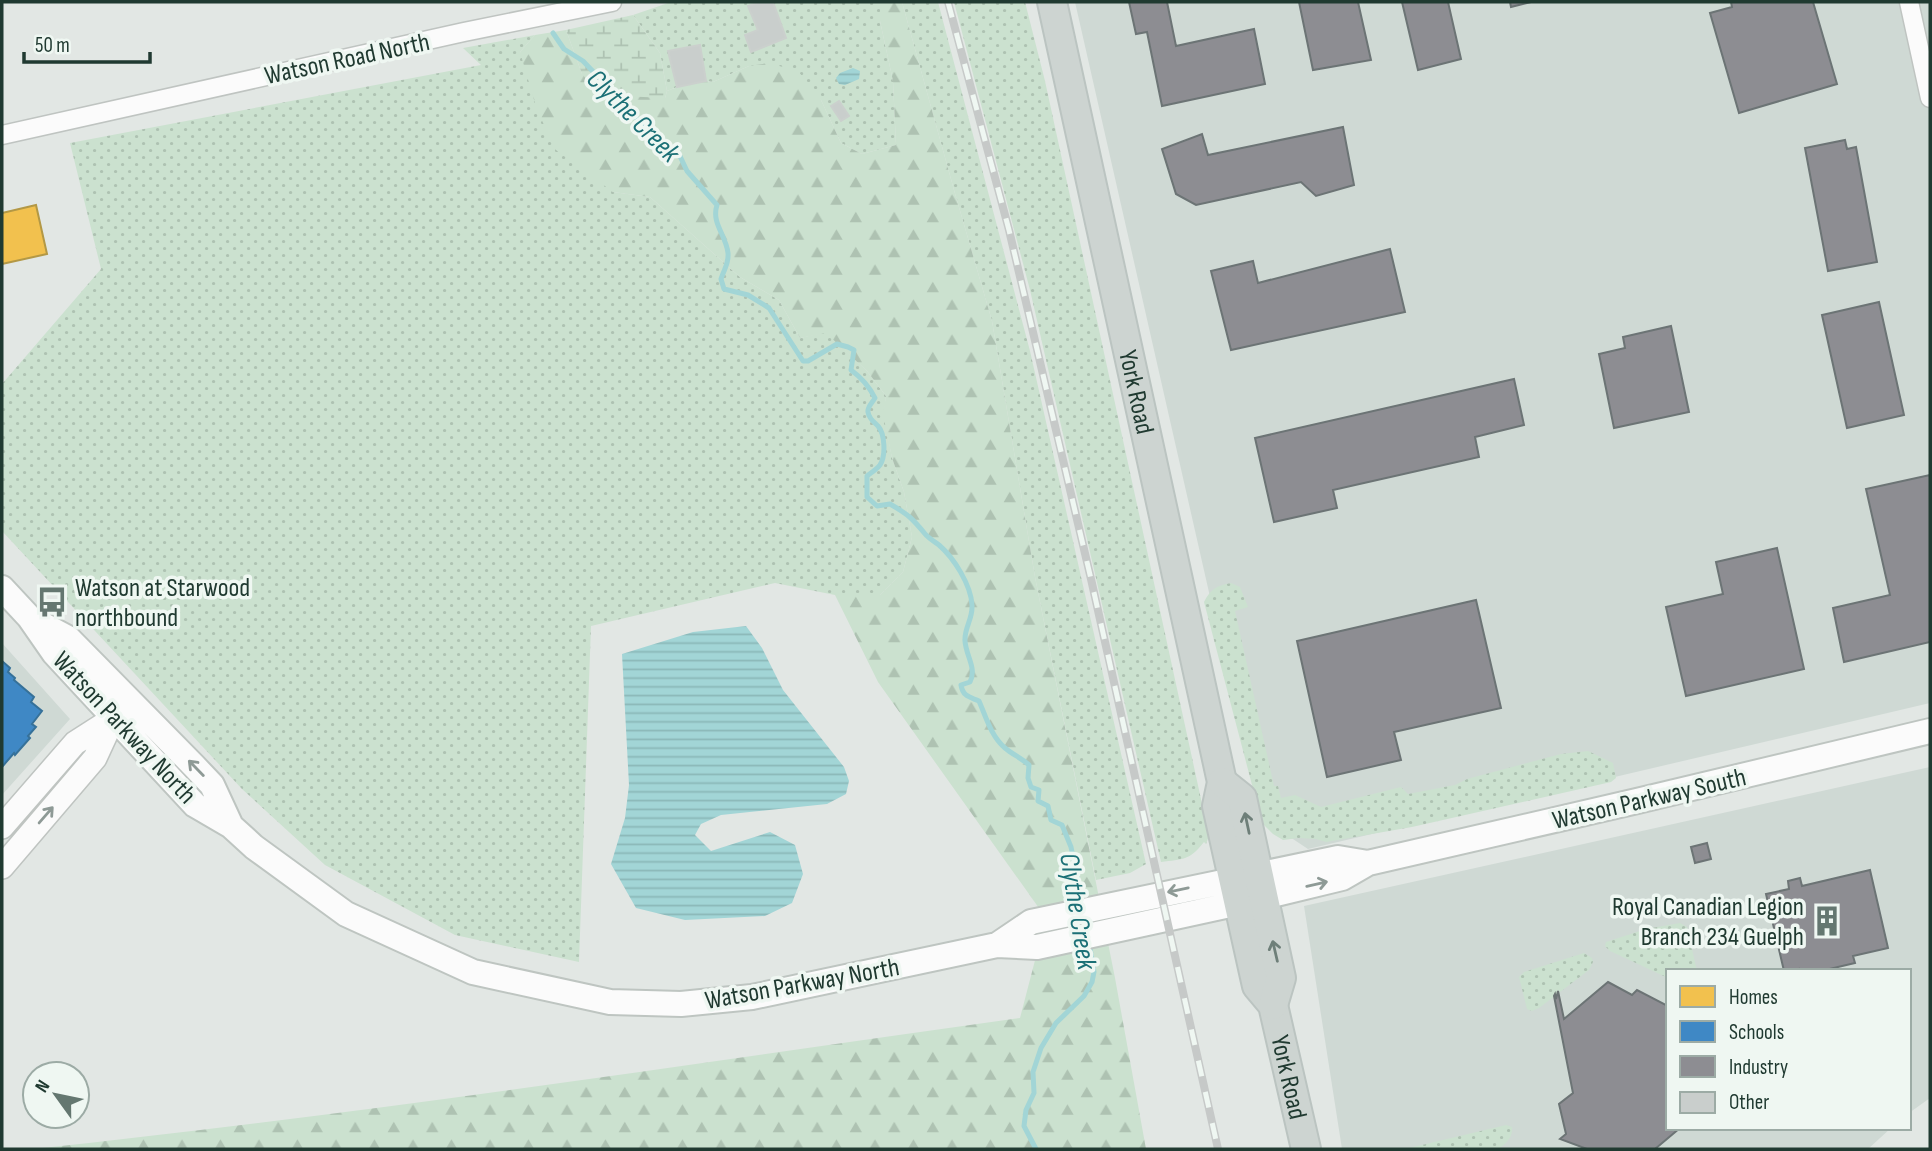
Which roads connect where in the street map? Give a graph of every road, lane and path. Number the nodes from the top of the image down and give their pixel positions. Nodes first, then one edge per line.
1 (612, 2) edge
2 (1052, 2) edge
3 (1909, 2) edge
4 (1930, 98) edge
5 (2, 135) edge
6 (2, 588) edge
7 (29, 617) junction
8 (132, 702) junction
9 (113, 719) junction
10 (1930, 731) edge
11 (231, 826) junction
12 (2, 827) edge
13 (2, 867) edge
14 (1248, 888) junction
15 (997, 945) junction
16 (1306, 1149) edge

1 - 5 street, Watson Road North
2 - 14 main road, York Road
3 - 4 street
6 - 7 main road, Watson Parkway North
7 - 8 main road, Watson Parkway North
7 - 9 main road, Watson Parkway North
8 - 9 street
11 -> 8 main road, Watson Parkway North
9 - 11 main road, Watson Parkway North
9 - 12 street
13 -> 9 street
10 - 14 main road, Watson Parkway South
11 - 15 main road, Watson Parkway North
14 - 15 main road, Watson Parkway North
14 -> 15 main road, Watson Parkway North
14 - 16 main road, York Road

